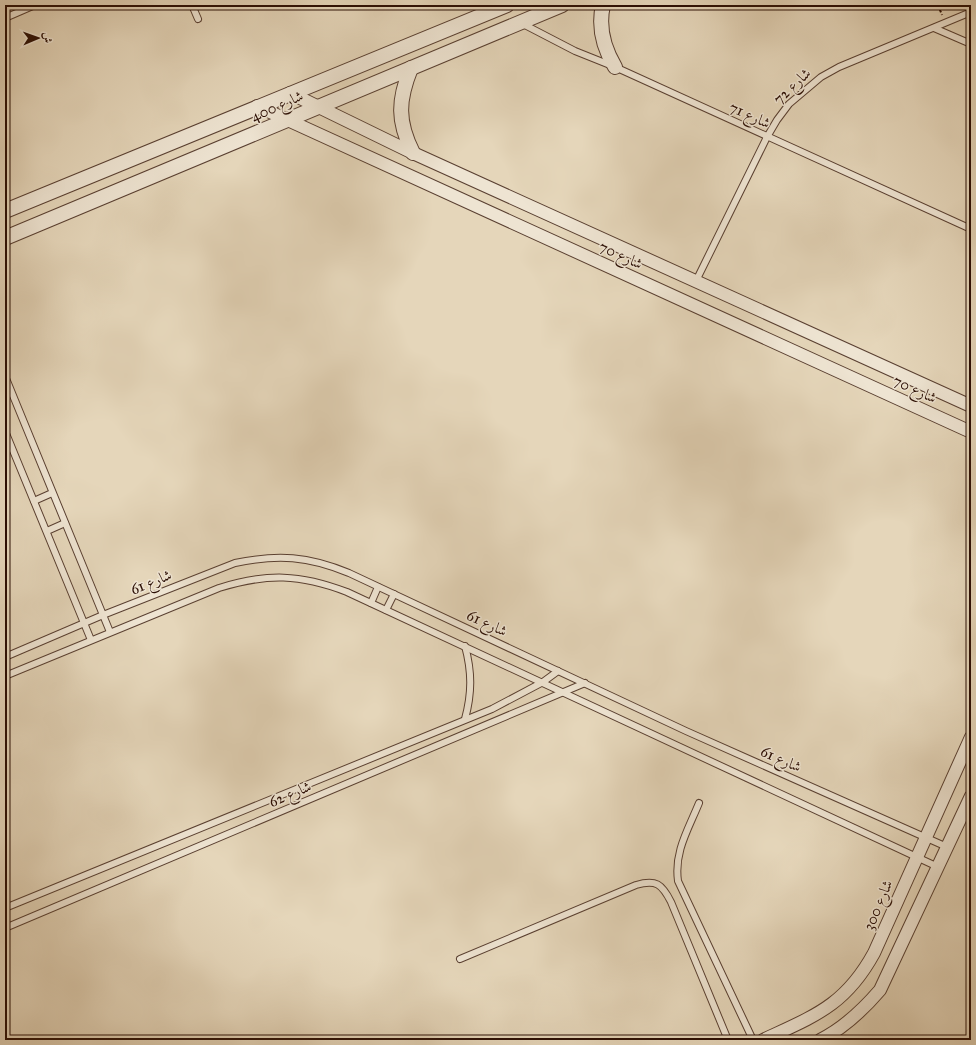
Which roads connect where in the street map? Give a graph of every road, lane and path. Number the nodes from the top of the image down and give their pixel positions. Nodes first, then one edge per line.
1 (35, 5) edge
2 (192, 5) edge
3 (506, 5) edge
4 (562, 5) edge
5 (603, 5) edge
6 (971, 12) edge
7 (5, 18) edge
8 (198, 19) dead end
9 (520, 22) junction
10 (934, 28) junction
11 (971, 44) edge
12 (615, 67) junction
13 (411, 68) junction
14 (290, 92) junction
15 (257, 106) junction
16 (317, 106) junction
17 (288, 121) junction
18 (767, 137) junction
19 (413, 153) junction
20 (5, 210) edge
21 (971, 229) edge
22 (5, 238) edge
23 (696, 281) junction
24 (5, 376) edge
25 (971, 406) edge
26 (5, 431) edge
27 (971, 432) edge
28 (52, 493) junction
29 (34, 501) junction
30 (65, 523) junction
31 (47, 532) junction
32 (378, 587) junction
33 (394, 594) junction
34 (371, 603) junction
35 (386, 610) junction
36 (103, 615) junction
37 (84, 624) junction
38 (110, 632) junction
39 (91, 640) junction
40 (465, 646) junction
41 (5, 657) edge
42 (558, 670) junction
43 (5, 676) edge
44 (543, 682) junction
45 (585, 683) junction
46 (566, 693) junction
47 (465, 719) junction
48 (971, 737) edge
49 (971, 796) edge
50 (699, 803) dead end
51 (925, 837) junction
52 (947, 848) junction
53 (916, 856) junction
54 (938, 867) junction
55 (5, 908) edge
56 (5, 928) edge
57 (460, 959) dead end
58 (728, 1040) edge
59 (753, 1040) edge
60 (763, 1040) edge
61 (820, 1040) edge

1 - 7 lane
2 - 8 lane
3 - 14 street, شارع 400
4 - 9 street, شارع 400
5 - 12 street
6 - 10 lane, شارع 72
9 - 12 lane, شارع 71
9 - 13 street, شارع 400
10 - 11 lane
10 - 18 lane, شارع 72
12 - 18 lane, شارع 71
13 - 16 street, شارع 400
13 - 19 street
14 - 15 street, شارع 400
14 - 16 street, شارع 70
15 - 17 street, شارع 70
15 - 20 street, شارع 400
16 - 17 street, شارع 400
16 - 19 street, شارع 70
17 - 22 street, شارع 400
17 - 27 street, شارع 70
18 - 21 lane, شارع 71
18 - 23 lane, شارع 72
19 - 23 street, شارع 70
23 - 25 street, شارع 70
24 - 28 lane
26 - 29 lane
28 - 29 lane
28 - 30 lane
29 - 31 lane
30 - 31 lane
30 - 36 lane
31 - 37 lane
32 - 33 lane, شارع 61
32 - 34 lane
32 - 36 lane, شارع 61
33 - 35 lane
33 - 42 lane, شارع 61
34 - 35 lane, شارع 61
34 - 38 lane, شارع 61
35 - 40 lane, شارع 61
36 - 37 lane, شارع 61
36 - 38 lane
37 - 39 lane
37 - 41 lane, شارع 61
38 - 39 lane, شارع 61
39 - 43 lane, شارع 61
40 - 44 lane, شارع 61
40 - 47 lane
42 - 44 lane, شارع 62
42 - 45 lane, شارع 61
44 - 46 lane, شارع 61
44 - 47 lane, شارع 62
45 - 46 lane, شارع 62
45 - 51 lane, شارع 61
46 - 53 lane, شارع 61
46 - 56 lane, شارع 62
47 - 55 lane, شارع 62
48 - 51 street, شارع 300
49 - 52 street
50 - 59 lane
51 - 52 lane, شارع 61
51 - 53 street, شارع 300
52 - 54 street
53 - 54 lane, شارع 61
53 - 60 street, شارع 300
54 - 61 street
57 - 58 lane

